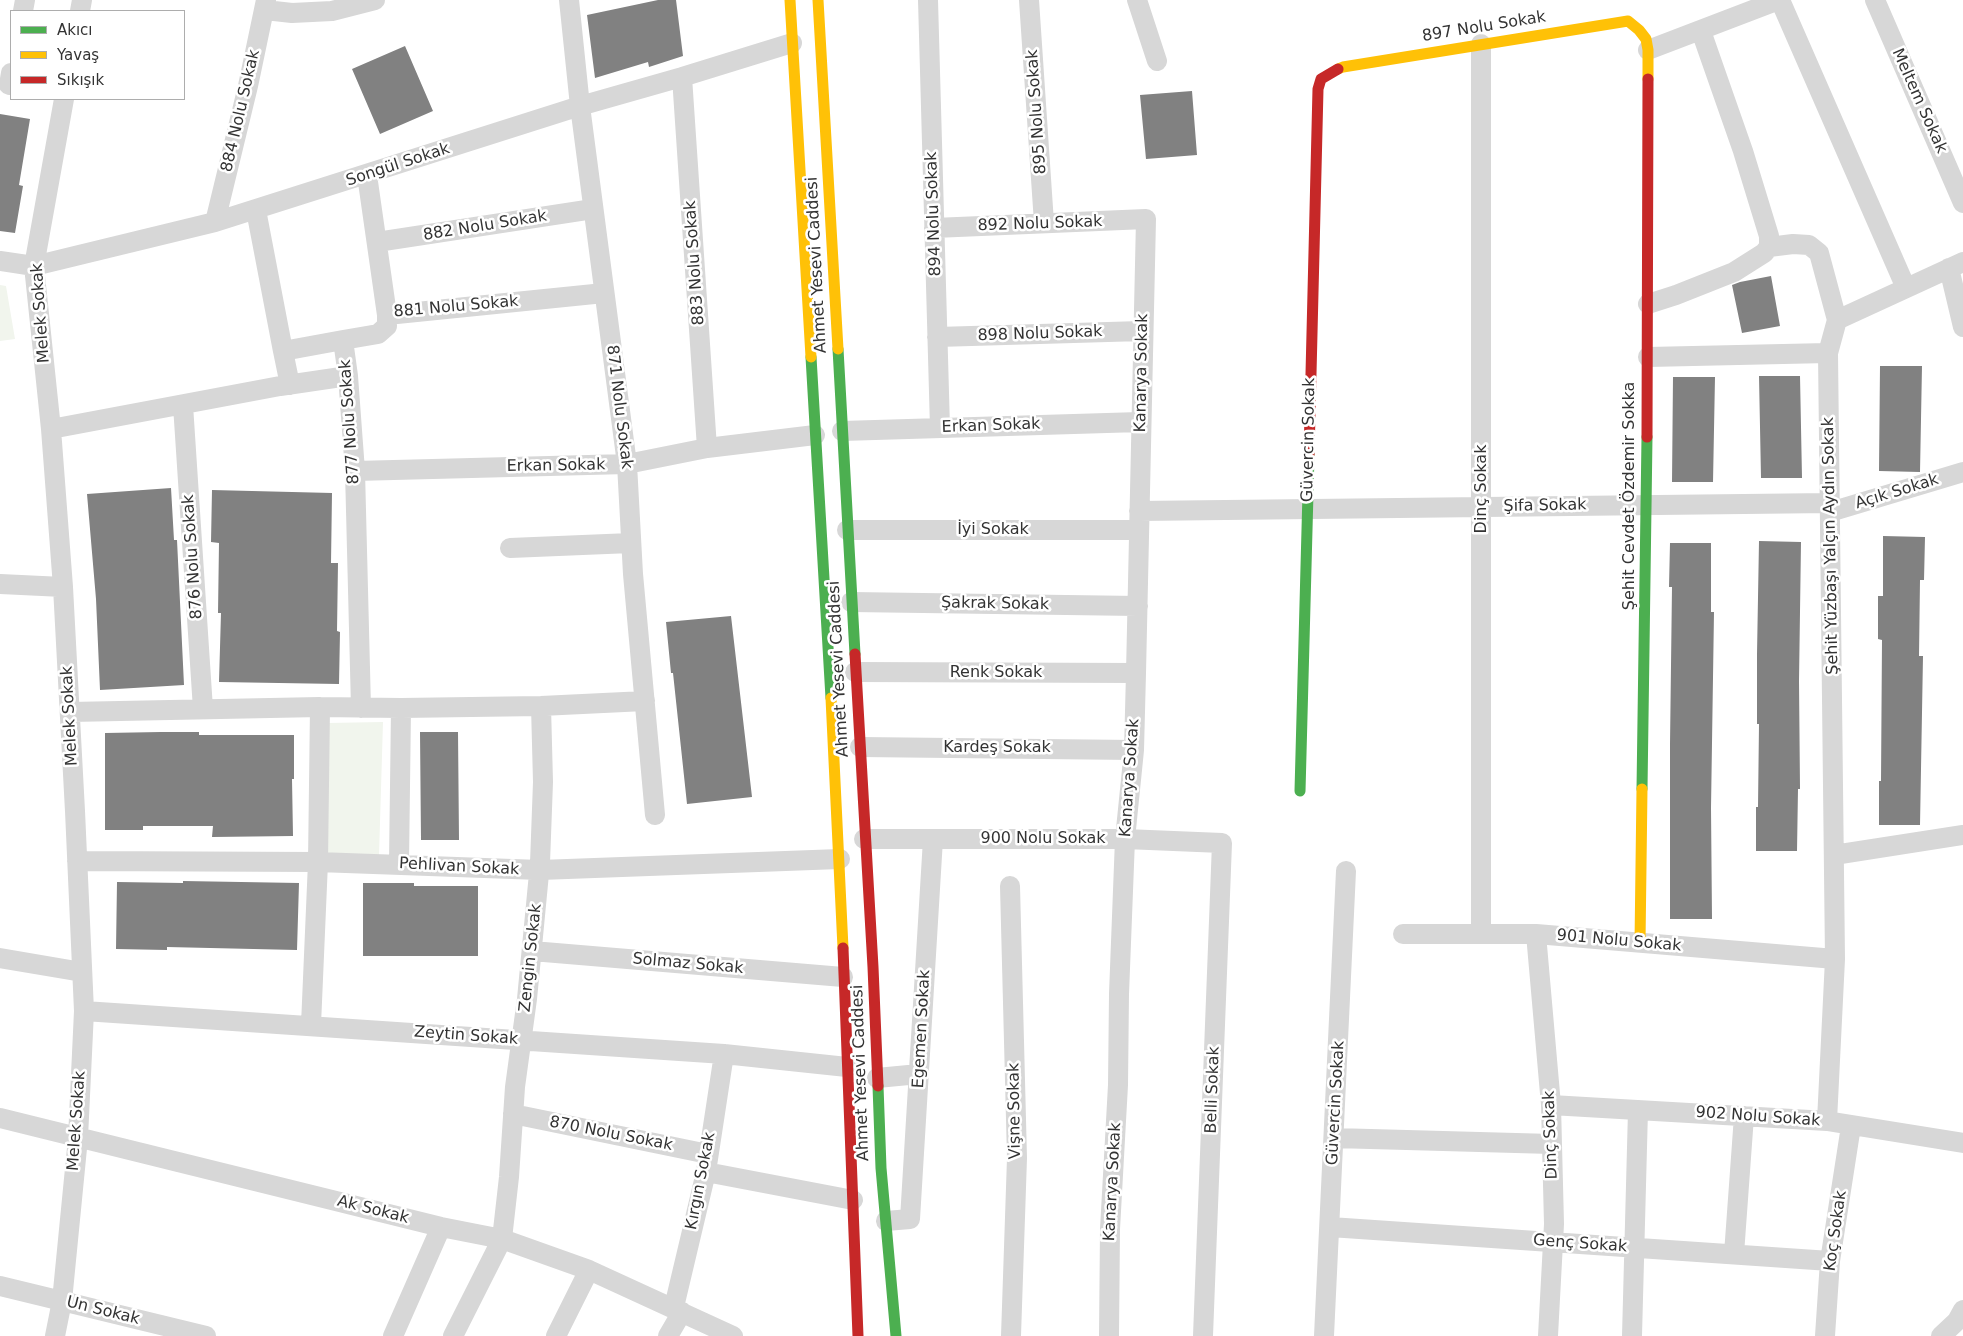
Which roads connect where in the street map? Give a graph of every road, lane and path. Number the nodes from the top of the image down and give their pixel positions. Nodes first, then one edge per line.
1 (375, 0) edge
2 (570, 0) edge
3 (790, 0) edge
4 (818, 0) edge
5 (928, 0) edge
6 (1029, 0) edge
7 (1137, 0) edge
8 (1779, 0) edge
9 (1875, 0) edge
10 (266, 5) edge
11 (1701, 31) junction
12 (792, 43) junction
13 (1481, 44) junction
14 (1648, 50) junction
15 (1157, 61) dead end
16 (682, 77) junction
17 (1318, 89) joint
18 (64, 100) edge
19 (580, 106) junction
20 (367, 175) junction
21 (1963, 203) edge
22 (593, 209) junction
23 (256, 210) junction
24 (1146, 219) joint
25 (215, 222) junction
26 (1044, 223) junction
27 (934, 228) junction
28 (377, 242) junction
29 (1770, 247) junction
30 (0, 261) edge
31 (1956, 265) edge
32 (34, 266) junction
33 (1906, 288) junction
34 (604, 293) junction
35 (1648, 304) junction
36 (387, 315) junction
37 (1837, 320) junction
38 (1963, 327) edge
39 (1142, 331) junction
40 (938, 337) junction
41 (343, 340) junction
42 (283, 351) junction
43 (1828, 353) junction
44 (1648, 357) junction
45 (348, 376) junction
46 (290, 385) junction
47 (183, 405) junction
48 (1140, 422) junction
49 (940, 428) junction
50 (51, 429) junction
51 (842, 431) junction
52 (815, 435) junction
53 (707, 448) junction
54 (627, 464) junction
55 (355, 471) junction
56 (1963, 472) edge
57 (1647, 505) junction
58 (1482, 507) junction
59 (1830, 508) junction
60 (1308, 509) junction
61 (1139, 520) junction
62 (847, 530) junction
63 (631, 543) junction
64 (510, 548) dead end
65 (0, 584) edge
66 (63, 587) junction
67 (851, 602) junction
68 (1138, 606) junction
69 (855, 672) junction
70 (1136, 673) junction
71 (645, 701) junction
72 (542, 706) junction
73 (320, 707) junction
74 (361, 708) junction
75 (400, 708) junction
76 (203, 709) junction
77 (70, 712) junction
78 (860, 747) junction
79 (1134, 750) junction
80 (1300, 791) dead end
81 (655, 816) dead end
82 (1963, 835) edge
83 (864, 839) junction
84 (933, 839) junction
85 (1125, 839) junction
86 (1222, 843) joint
87 (1834, 855) junction
88 (840, 859) junction
89 (77, 861) junction
90 (318, 862) junction
91 (398, 864) junction
92 (540, 870) junction
93 (1346, 871) dead end
94 (1010, 886) dead end
95 (1403, 934) dead end
96 (1481, 934) junction
97 (1536, 934) junction
98 (1640, 943) junction
99 (532, 951) junction
100 (0, 958) edge
101 (1835, 959) junction
102 (82, 972) junction
103 (844, 977) junction
104 (84, 1011) junction
105 (311, 1025) junction
106 (522, 1040) junction
107 (724, 1054) junction
108 (848, 1067) junction
109 (919, 1074) junction
110 (877, 1078) junction
111 (1552, 1105) junction
112 (1638, 1110) junction
113 (513, 1114) junction
114 (1744, 1116) junction
115 (0, 1118) edge
116 (1827, 1121) junction
117 (1851, 1126) junction
118 (78, 1138) junction
119 (1334, 1138) junction
120 (1552, 1144) junction
121 (1963, 1144) edge
122 (707, 1163) junction
123 (853, 1200) junction
124 (886, 1221) junction
125 (441, 1227) junction
126 (1330, 1227) junction
127 (502, 1239) junction
128 (1553, 1242) junction
129 (1634, 1248) junction
130 (1734, 1254) junction
131 (1830, 1261) junction
132 (589, 1270) junction
133 (0, 1286) edge
134 (62, 1301) junction
135 (678, 1310) junction
136 (1963, 1310) edge
137 (55, 1336) edge
138 (206, 1336) edge
139 (393, 1336) edge
140 (453, 1336) edge
141 (556, 1336) edge
142 (668, 1336) edge
143 (733, 1336) edge
144 (858, 1336) edge
145 (896, 1336) edge
146 (1011, 1336) edge
147 (1109, 1336) edge
148 (1203, 1336) edge
149 (1324, 1336) edge
150 (1548, 1336) edge
151 (1632, 1336) edge
152 (1826, 1336) edge
153 (1941, 1336) edge

1 - 10 street
2 - 19 street, 871 Nolu Sokak
3 - 12 main road, Ahmet Yesevi Caddesi
4 - 51 main road, Ahmet Yesevi Caddesi
5 - 27 street, 894 Nolu Sokak
6 - 26 street, 895 Nolu Sokak
7 - 15 street
8 - 11 street
8 - 33 street
9 - 21 street, Meltem Sokak
10 - 25 street, 884 Nolu Sokak
11 - 14 street
11 - 29 street
12 - 16 street, Songül Sokak
12 - 52 main road, Ahmet Yesevi Caddesi
13 - 14 main road, 897 Nolu Sokak
13 - 17 main road, 897 Nolu Sokak
13 - 58 street, Dinç Sokak
14 - 35 main road, Şehit Cevdet Özdemir Sokka
16 - 19 street, Songül Sokak
16 - 53 street, 883 Nolu Sokak
17 - 60 main road, Güvercin Sokak
18 - 32 street, Melek Sokak
19 - 20 street, Songül Sokak
19 - 22 street, 871 Nolu Sokak
20 - 23 street, Songül Sokak
20 - 28 street, 881 Nolu Sokak
22 - 28 street, 882 Nolu Sokak
22 - 34 street, 871 Nolu Sokak
23 - 25 street, Songül Sokak
23 - 42 street
24 - 26 street, 892 Nolu Sokak
24 - 39 street, Kanarya Sokak
25 - 32 street, Songül Sokak
26 - 27 street, 892 Nolu Sokak
27 - 40 street, 894 Nolu Sokak
28 - 36 street, 881 Nolu Sokak
29 - 35 street
29 - 37 street
30 - 32 street, Songül Sokak
31 - 33 street
31 - 38 street
32 - 50 street, Melek Sokak
33 - 37 street
34 - 36 street, 881 Nolu Sokak
34 - 54 street, 871 Nolu Sokak
35 - 44 main road, Şehit Cevdet Özdemir Sokka
36 - 41 street
37 - 43 street, Şehit Yüzbaşı Yalçın Aydın Sokak
39 - 40 street, 898 Nolu Sokak
39 - 48 street, Kanarya Sokak
40 - 49 street, 894 Nolu Sokak
41 - 42 street, 877 Nolu Sokak
41 - 45 street, 877 Nolu Sokak
42 - 46 street
43 - 44 street
43 - 59 street, Şehit Yüzbaşı Yalçın Aydın Sokak
44 - 57 main road, Şehit Cevdet Özdemir Sokka
45 - 46 street
45 - 55 street, 877 Nolu Sokak
46 - 47 street
47 - 50 street
47 - 76 street, 876 Nolu Sokak
48 - 49 street, Erkan Sokak
48 - 61 street, Kanarya Sokak
49 - 51 street, Erkan Sokak
50 - 66 street, Melek Sokak
51 - 62 main road, Ahmet Yesevi Caddesi
52 - 53 street, Erkan Sokak
52 - 88 main road, Ahmet Yesevi Caddesi
53 - 54 street, Erkan Sokak
54 - 55 street, Erkan Sokak
54 - 63 street, 871 Nolu Sokak
55 - 74 street, 877 Nolu Sokak
56 - 59 street, Açık Sokak
57 - 58 street, Şifa Sokak
57 - 59 street, Şifa Sokak
57 - 98 main road, Şehit Cevdet Özdemir Sokka
58 - 60 street, Şifa Sokak
58 - 96 street, Dinç Sokak
59 - 87 street, Şehit Yüzbaşı Yalçın Aydın Sokak
60 - 61 street, Şifa Sokak
60 - 80 main road, Güvercin Sokak
61 - 62 street, İyi Sokak
61 - 68 street, Kanarya Sokak
62 - 67 main road, Ahmet Yesevi Caddesi
63 - 64 street
63 - 71 street, 871 Nolu Sokak
65 - 66 street
66 - 77 street, Melek Sokak
67 - 68 street, Şakrak Sokak
67 - 69 main road, Ahmet Yesevi Caddesi
68 - 70 street, Kanarya Sokak
69 - 70 street, Renk Sokak
69 - 78 main road, Ahmet Yesevi Caddesi
70 - 79 street, Kanarya Sokak
71 - 72 street
71 - 81 street, 871 Nolu Sokak
72 - 75 street
72 - 92 street, Zengin Sokak
73 - 74 street
73 - 76 street
73 - 90 street
74 - 75 street
75 - 91 street
76 - 77 street
77 - 89 street, Melek Sokak
78 - 79 street, Kardeş Sokak
78 - 83 main road, Ahmet Yesevi Caddesi
79 - 85 street, Kanarya Sokak
82 - 87 street
83 - 84 street, 900 Nolu Sokak
83 - 110 main road, Ahmet Yesevi Caddesi
84 - 85 street, 900 Nolu Sokak
84 - 109 street, Egemen Sokak
85 - 86 street, 900 Nolu Sokak
85 - 147 street, Kanarya Sokak
86 - 148 street, Belli Sokak
87 - 101 street, Şehit Yüzbaşı Yalçın Aydın Sokak
88 - 92 street, Pehlivan Sokak
88 - 103 main road, Ahmet Yesevi Caddesi
89 - 90 street, Pehlivan Sokak
89 - 102 street, Melek Sokak
90 - 91 street, Pehlivan Sokak
90 - 105 street
91 - 92 street, Pehlivan Sokak
92 - 99 street, Zengin Sokak
93 - 119 street, Güvercin Sokak
94 - 146 street, Vişne Sokak
95 - 96 street, 901 Nolu Sokak
96 - 97 street, 901 Nolu Sokak
97 - 98 street, 901 Nolu Sokak
97 - 111 street, Dinç Sokak
98 - 101 street, 901 Nolu Sokak
99 - 103 street, Solmaz Sokak
99 - 106 street, Zengin Sokak
100 - 102 street
101 - 116 street, Şehit Yüzbaşı Yalçın Aydın Sokak
102 - 104 street, Melek Sokak
103 - 108 main road, Ahmet Yesevi Caddesi
104 - 105 street, Zeytin Sokak
104 - 118 street, Melek Sokak
105 - 106 street, Zeytin Sokak
106 - 107 street, Zeytin Sokak
106 - 113 street, Zengin Sokak
107 - 108 street, Zeytin Sokak
107 - 122 street, Kırgın Sokak
108 - 123 main road, Ahmet Yesevi Caddesi
109 - 110 street
109 - 124 street, Egemen Sokak
110 - 124 main road, Ahmet Yesevi Caddesi
111 - 112 street, 902 Nolu Sokak
111 - 120 street, Dinç Sokak
112 - 114 street, 902 Nolu Sokak
112 - 129 street
113 - 122 street, 870 Nolu Sokak
113 - 127 street, Zengin Sokak
114 - 116 street, 902 Nolu Sokak
114 - 130 street
115 - 118 street, Ak Sokak
116 - 117 street, 902 Nolu Sokak
117 - 121 street, 902 Nolu Sokak
117 - 131 street, Koç Sokak
118 - 125 street, Ak Sokak
118 - 134 street, Melek Sokak
119 - 120 street
119 - 126 street, Güvercin Sokak
120 - 128 street, Dinç Sokak
122 - 123 street, 870 Nolu Sokak
122 - 135 street, Kırgın Sokak
123 - 144 main road, Ahmet Yesevi Caddesi
124 - 145 main road, Ahmet Yesevi Caddesi
125 - 127 street, Ak Sokak
125 - 139 street
126 - 128 street, Genç Sokak
126 - 149 street, Güvercin Sokak
127 - 132 street, Ak Sokak
127 - 140 street
128 - 129 street, Genç Sokak
128 - 150 street, Dinç Sokak
129 - 130 street, Genç Sokak
129 - 151 street
130 - 131 street, Genç Sokak
131 - 152 street, Koç Sokak
132 - 135 street, Ak Sokak
132 - 141 street
133 - 134 street, Un Sokak
134 - 137 street, Melek Sokak
134 - 138 street, Un Sokak
135 - 142 street, Kırgın Sokak
135 - 143 street, Ak Sokak
136 - 153 street

